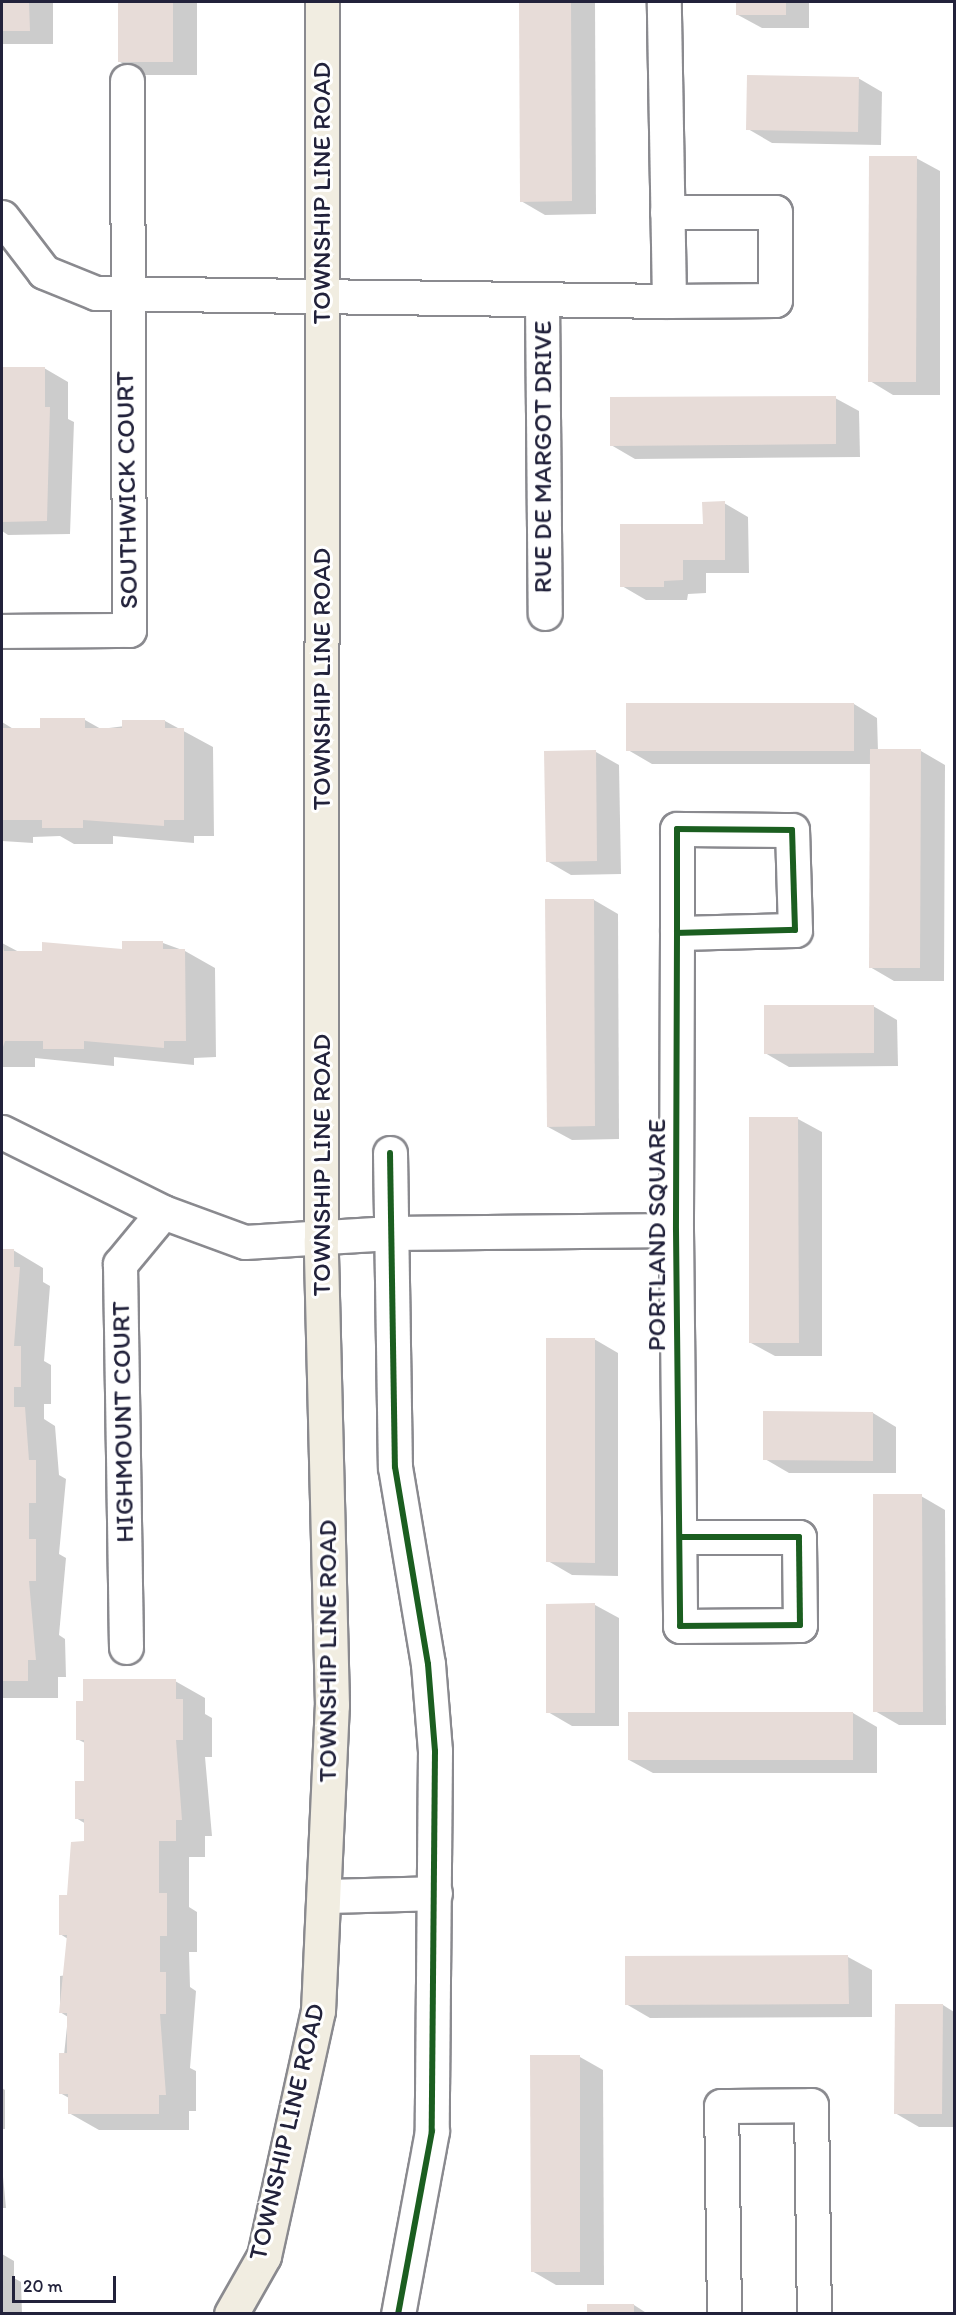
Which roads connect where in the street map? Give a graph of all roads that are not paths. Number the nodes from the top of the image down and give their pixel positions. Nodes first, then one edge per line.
1 (322, 2) edge
2 (664, 2) edge
3 (127, 81) dead end
4 (667, 212) junction
5 (2, 217) edge
6 (126, 294) junction
7 (322, 298) junction
8 (542, 300) junction
9 (669, 302) junction
10 (545, 613) dead end
11 (2, 631) edge
12 (677, 933) junction
13 (2, 1132) edge
14 (390, 1153) dead end
15 (163, 1212) junction
16 (676, 1230) junction
17 (391, 1233) junction
18 (321, 1240) junction
19 (680, 1537) junction
20 (126, 1647) dead end
21 (435, 1893) junction
22 (324, 1896) junction
23 (231, 2313) edge
24 (398, 2313) edge
25 (724, 2313) edge
26 (814, 2313) edge

1 - 7 main road, TOWNSHIP LINE ROAD
2 - 4 street
3 - 6 street
4 - 9 street
4 - 9 street, RUE DE MARGOT DRIVE
5 - 6 street, RUE DE MARGOT DRIVE
6 - 7 street, RUE DE MARGOT DRIVE
6 - 11 street, SOUTHWICK COURT
7 - 8 street, RUE DE MARGOT DRIVE
7 - 18 main road, TOWNSHIP LINE ROAD
8 - 9 street, RUE DE MARGOT DRIVE
8 - 10 street, RUE DE MARGOT DRIVE
12 - 12 street, PORTLAND SQUARE
12 - 16 street, PORTLAND SQUARE
13 - 15 street, PORTLAND SQUARE
14 - 17 street
15 - 18 street, PORTLAND SQUARE
15 - 20 street, HIGHMOUNT COURT
16 - 17 street, PORTLAND SQUARE
16 - 19 street, PORTLAND SQUARE
17 - 18 street, PORTLAND SQUARE
17 - 21 street
18 - 22 main road, TOWNSHIP LINE ROAD
19 - 19 street, PORTLAND SQUARE
21 - 22 street
21 - 24 street
22 - 23 main road, TOWNSHIP LINE ROAD
25 - 26 street

